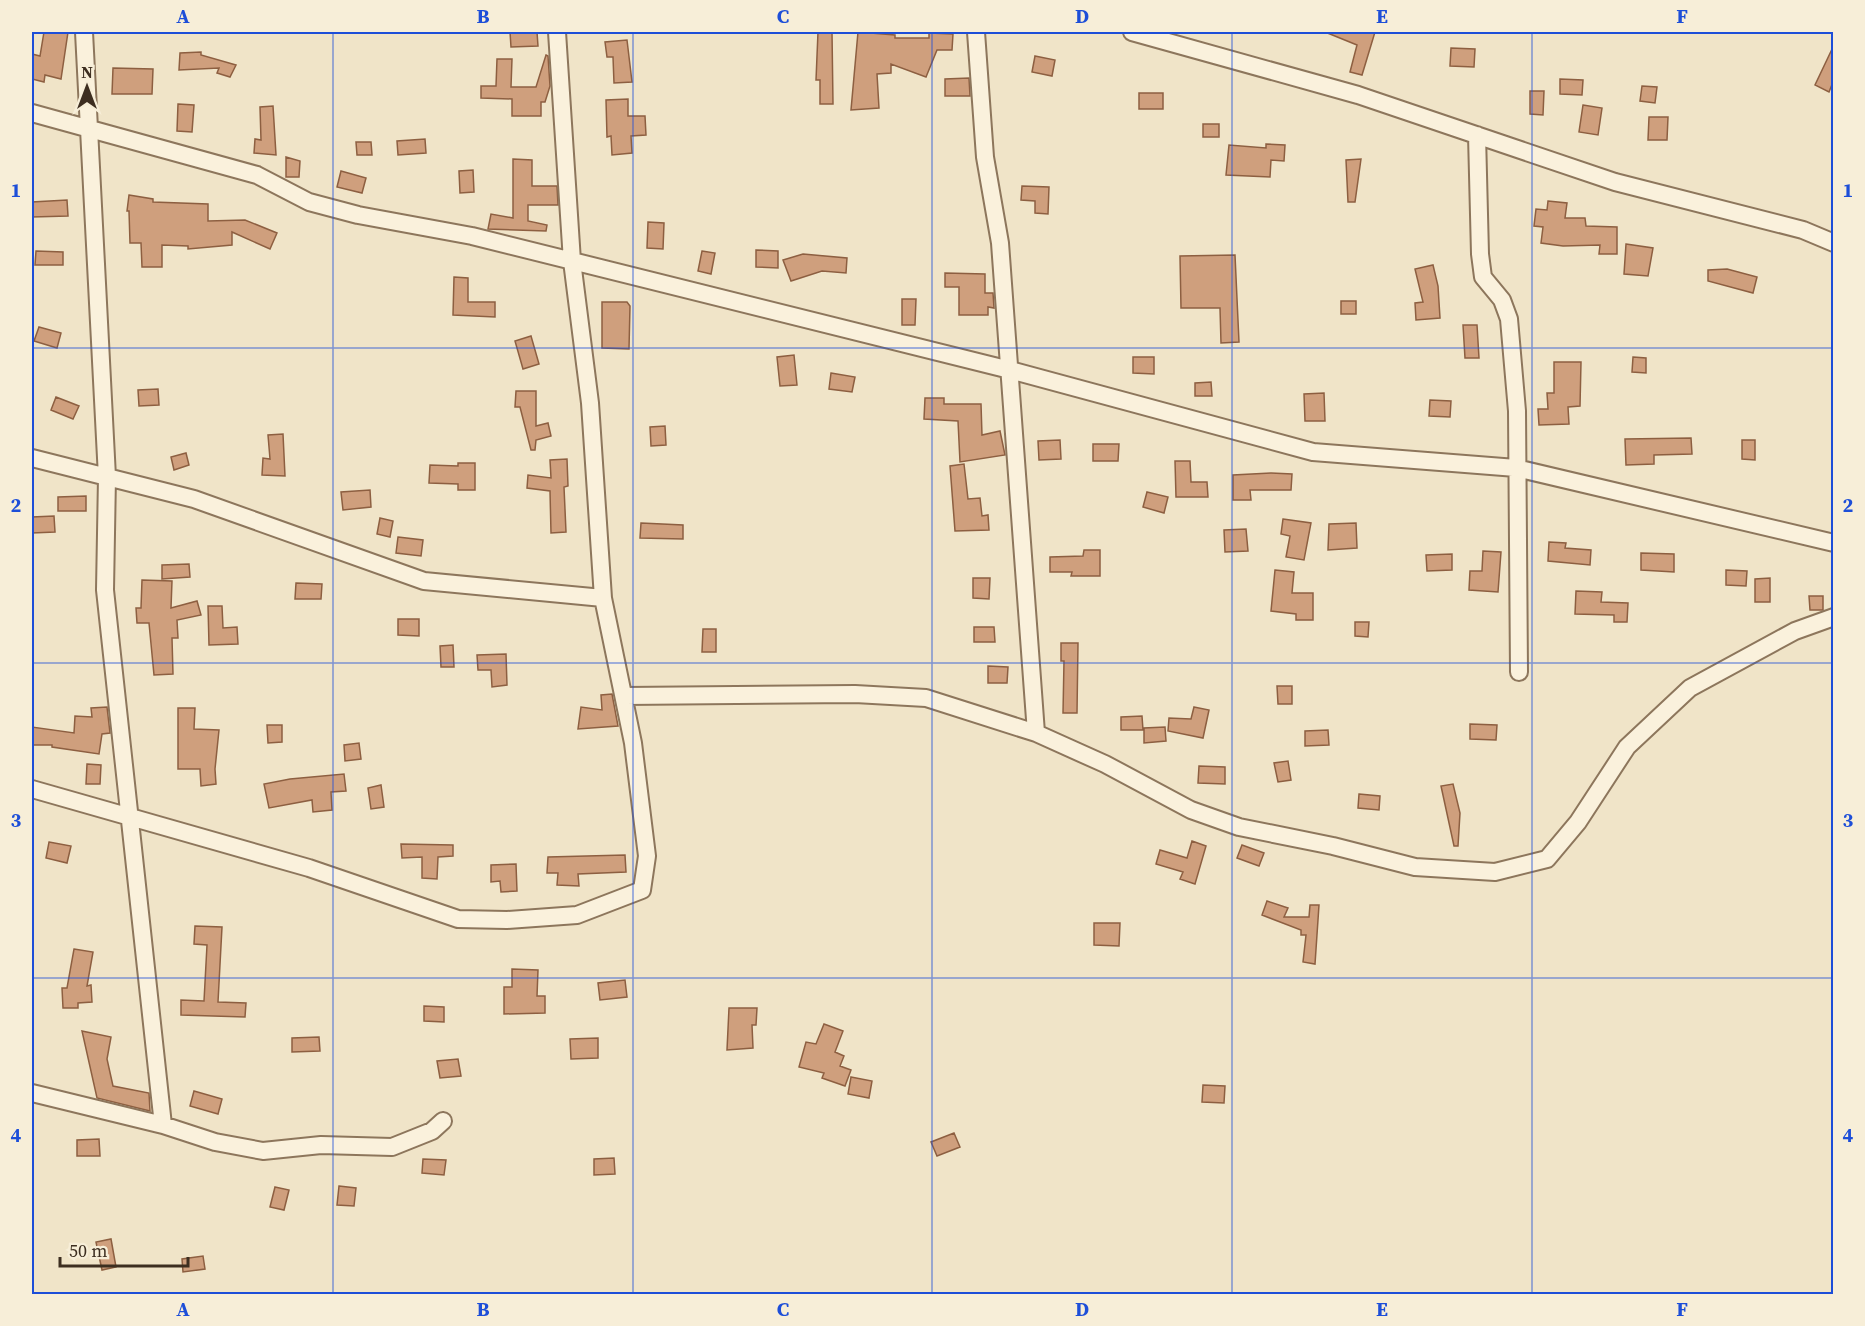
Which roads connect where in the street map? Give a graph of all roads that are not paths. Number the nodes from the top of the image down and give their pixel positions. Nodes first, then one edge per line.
1 (84, 32) edge
2 (557, 32) edge
3 (976, 32) edge
4 (1132, 32) edge
5 (32, 113) edge
6 (90, 130) junction
7 (1478, 135) junction
8 (1833, 243) edge
9 (572, 261) junction
10 (1010, 370) junction
11 (32, 458) edge
12 (1516, 468) junction
13 (107, 477) junction
14 (1833, 543) edge
15 (603, 598) junction
16 (1833, 617) edge
17 (1519, 672) dead end
18 (625, 696) junction
19 (1036, 733) junction
20 (32, 789) edge
21 (131, 816) junction
22 (32, 1093) edge
23 (442, 1121) dead end
24 (163, 1125) junction

1 - 6 street
2 - 9 street
3 - 10 street
4 - 7 street
5 - 6 street
6 - 9 street
6 - 13 street
7 - 8 street
7 - 12 street
9 - 10 street
9 - 15 street
10 - 12 street
10 - 19 street
11 - 13 street
12 - 14 street
12 - 17 street
13 - 15 street
13 - 21 street
15 - 18 street
16 - 19 street
18 - 19 street
18 - 21 street
20 - 21 street
21 - 24 street
22 - 24 street
23 - 24 street

